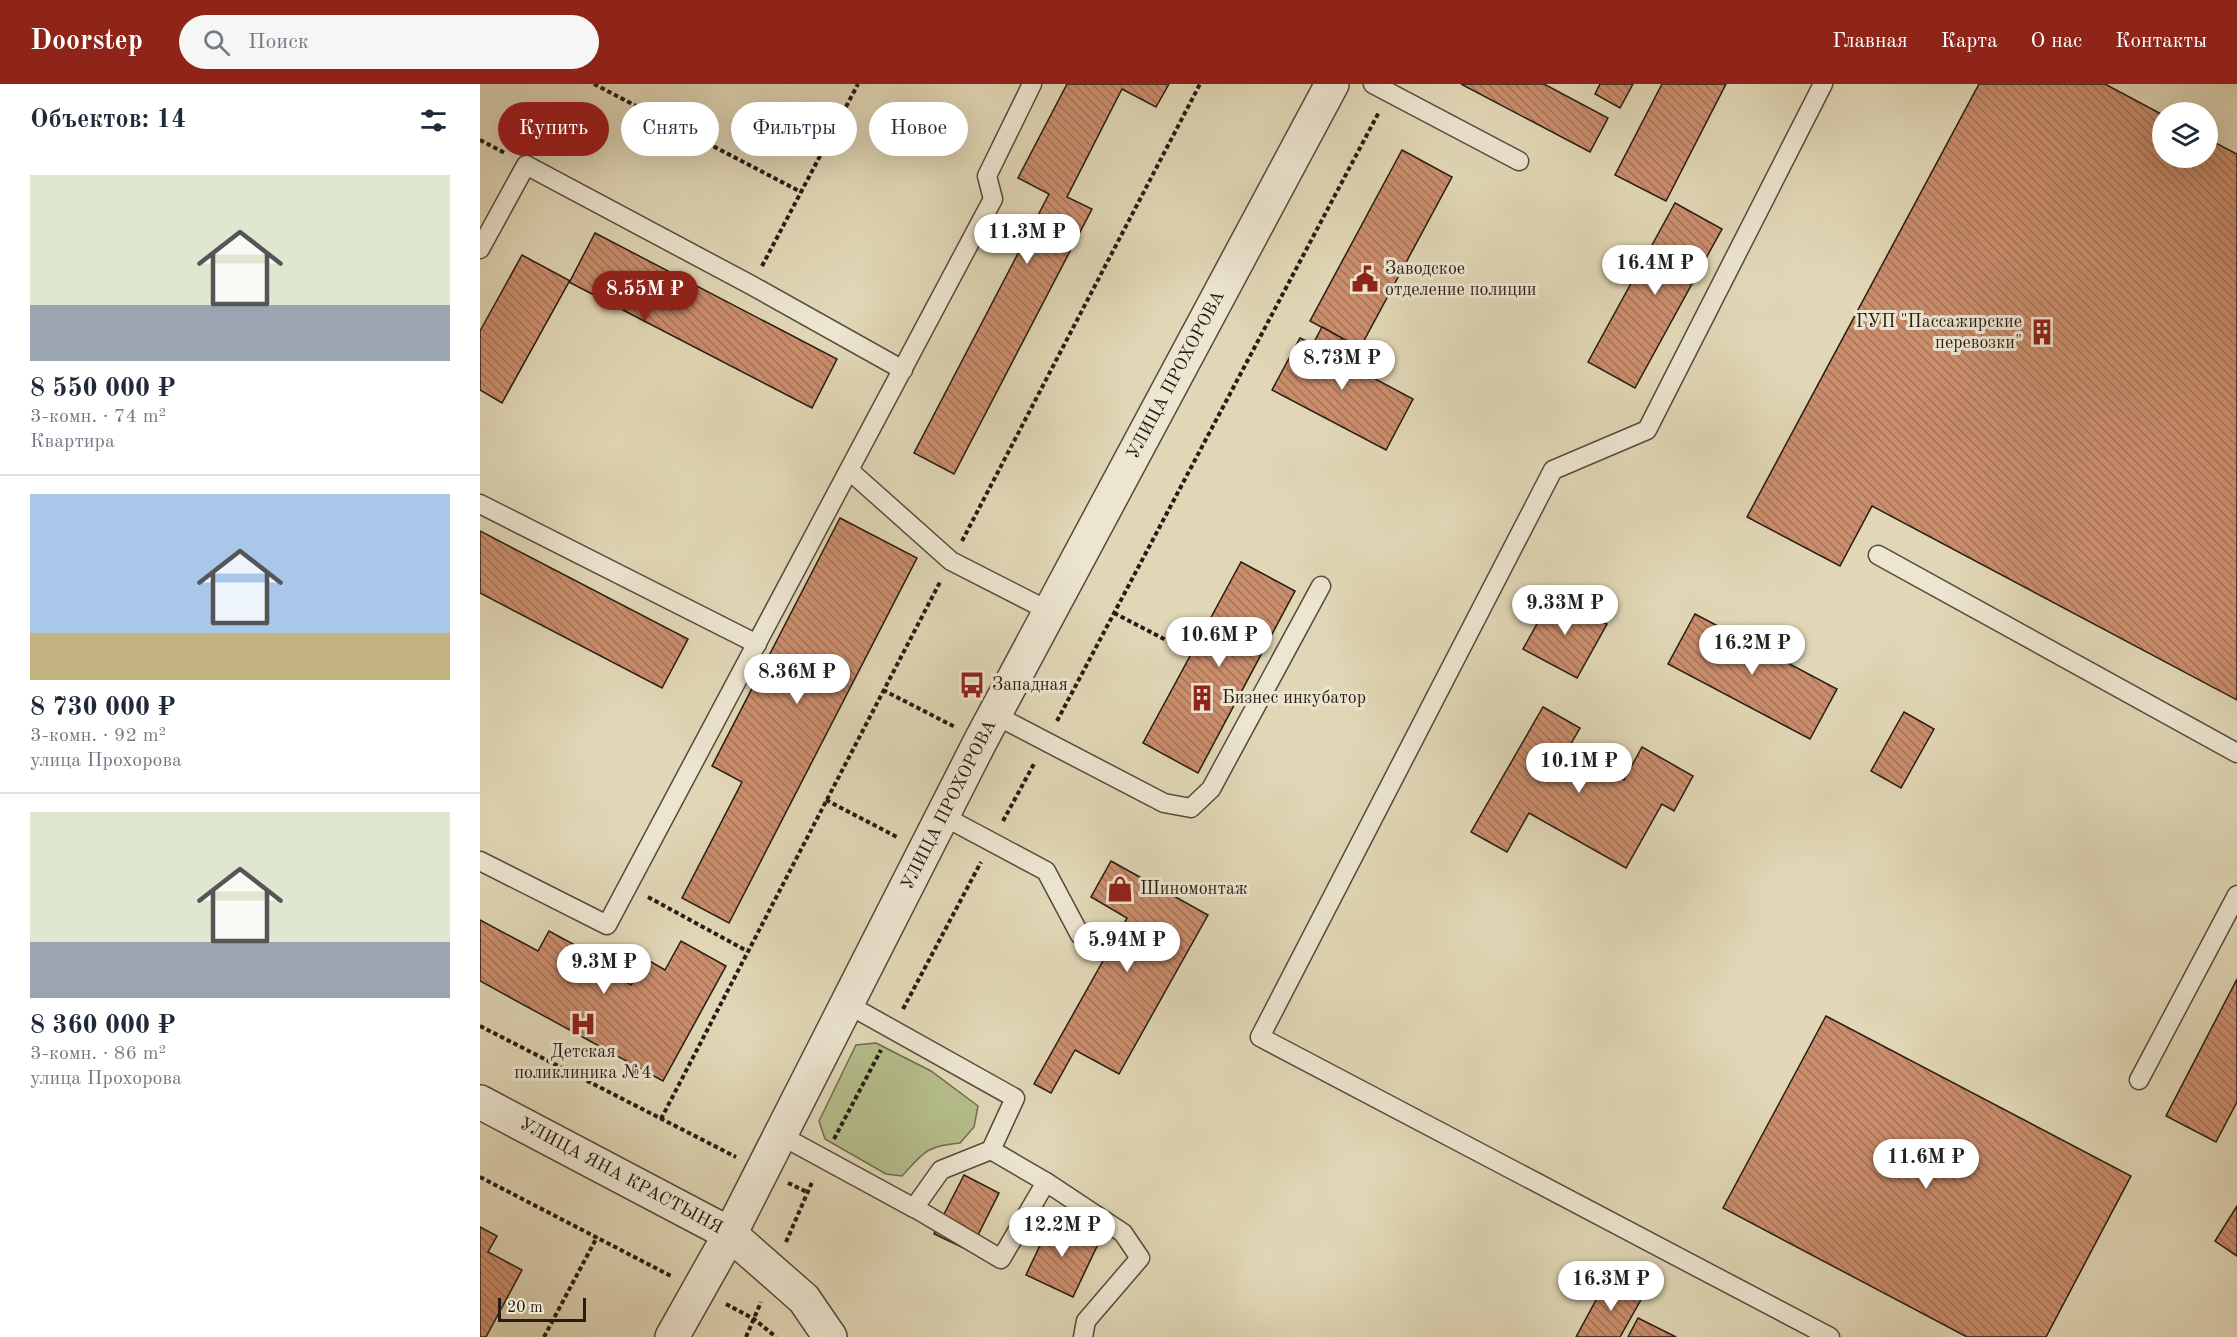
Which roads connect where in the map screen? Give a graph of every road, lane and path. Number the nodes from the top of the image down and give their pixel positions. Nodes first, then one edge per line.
1 (594, 84) edge
2 (858, 84) edge
3 (1032, 84) edge
4 (1200, 84) edge
5 (1332, 84) edge
6 (1823, 84) edge
7 (1381, 88) edge
8 (1519, 161) dead end
9 (801, 192) junction
10 (480, 249) edge
11 (751, 285) junction
12 (903, 370) junction
13 (850, 471) junction
14 (480, 504) edge
15 (1878, 555) dead end
16 (951, 561) junction
17 (1321, 586) dead end
18 (1049, 611) junction
19 (1113, 613) junction
20 (757, 644) junction
21 (1191, 653) dead end
22 (883, 690) junction
23 (988, 728) junction
24 (1046, 742) junction
25 (2237, 753) edge
26 (826, 800) junction
27 (943, 816) junction
28 (993, 841) junction
29 (925, 851) junction
30 (480, 861) edge
31 (627, 887) junction
32 (2237, 895) edge
33 (1080, 935) dead end
34 (747, 951) junction
35 (847, 1004) junction
36 (480, 1026) edge
37 (892, 1030) junction
38 (2139, 1080) dead end
39 (480, 1102) edge
40 (780, 1135) junction
41 (991, 1150) junction
42 (824, 1159) junction
43 (480, 1177) edge
44 (1046, 1182) junction
45 (913, 1208) junction
46 (730, 1234) junction
47 (597, 1238) junction
48 (773, 1272) junction
49 (698, 1290) junction
50 (754, 1319) junction
51 (544, 1337) edge
52 (672, 1337) edge
53 (746, 1337) edge
54 (776, 1337) edge
55 (830, 1337) edge
56 (1083, 1337) edge
57 (1830, 1337) edge

1 - 9 path
2 - 9 path
3 - 12 lane
4 - 16 path
5 - 18 street, УЛИЦА ПРОХОРОВА
6 - 57 lane
7 - 8 lane
7 - 19 path
9 - 11 path
10 - 11 lane
11 - 12 lane
12 - 13 lane
13 - 16 lane
13 - 20 lane
14 - 20 lane
15 - 25 lane
16 - 18 lane
16 - 22 path
17 - 24 lane
18 - 23 street, УЛИЦА ПРОХОРОВА
19 - 21 path
19 - 24 path
20 - 31 lane
22 - 23 path
22 - 26 path
23 - 24 lane
23 - 27 street, УЛИЦА ПРОХОРОВА
24 - 28 path
26 - 29 path
26 - 34 path
27 - 28 lane
27 - 29 street, УЛИЦА ПРОХОРОВА
28 - 33 lane
28 - 37 path
29 - 35 street, УЛИЦА ПРОХОРОВА
30 - 31 lane
31 - 34 path
32 - 38 lane
34 - 36 path
35 - 37 lane
35 - 40 street, УЛИЦА ПРОХОРОВА
37 - 41 lane
37 - 42 path
39 - 46 street, УЛИЦА ЯНА КРАСТЫНЯ
40 - 42 lane
40 - 46 street, УЛИЦА ПРОХОРОВА
41 - 44 lane
41 - 45 lane
42 - 45 lane
42 - 48 path
43 - 47 path
44 - 45 lane
44 - 56 lane
46 - 48 street, УЛИЦА ЯНА КРАСТЫНЯ
46 - 49 street, УЛИЦА ПРОХОРОВА
47 - 49 path
47 - 51 path
48 - 50 path
48 - 55 street, УЛИЦА ЯНА КРАСТЫНЯ
49 - 50 path
49 - 52 street, УЛИЦА ПРОХОРОВА
50 - 53 path
50 - 54 path

